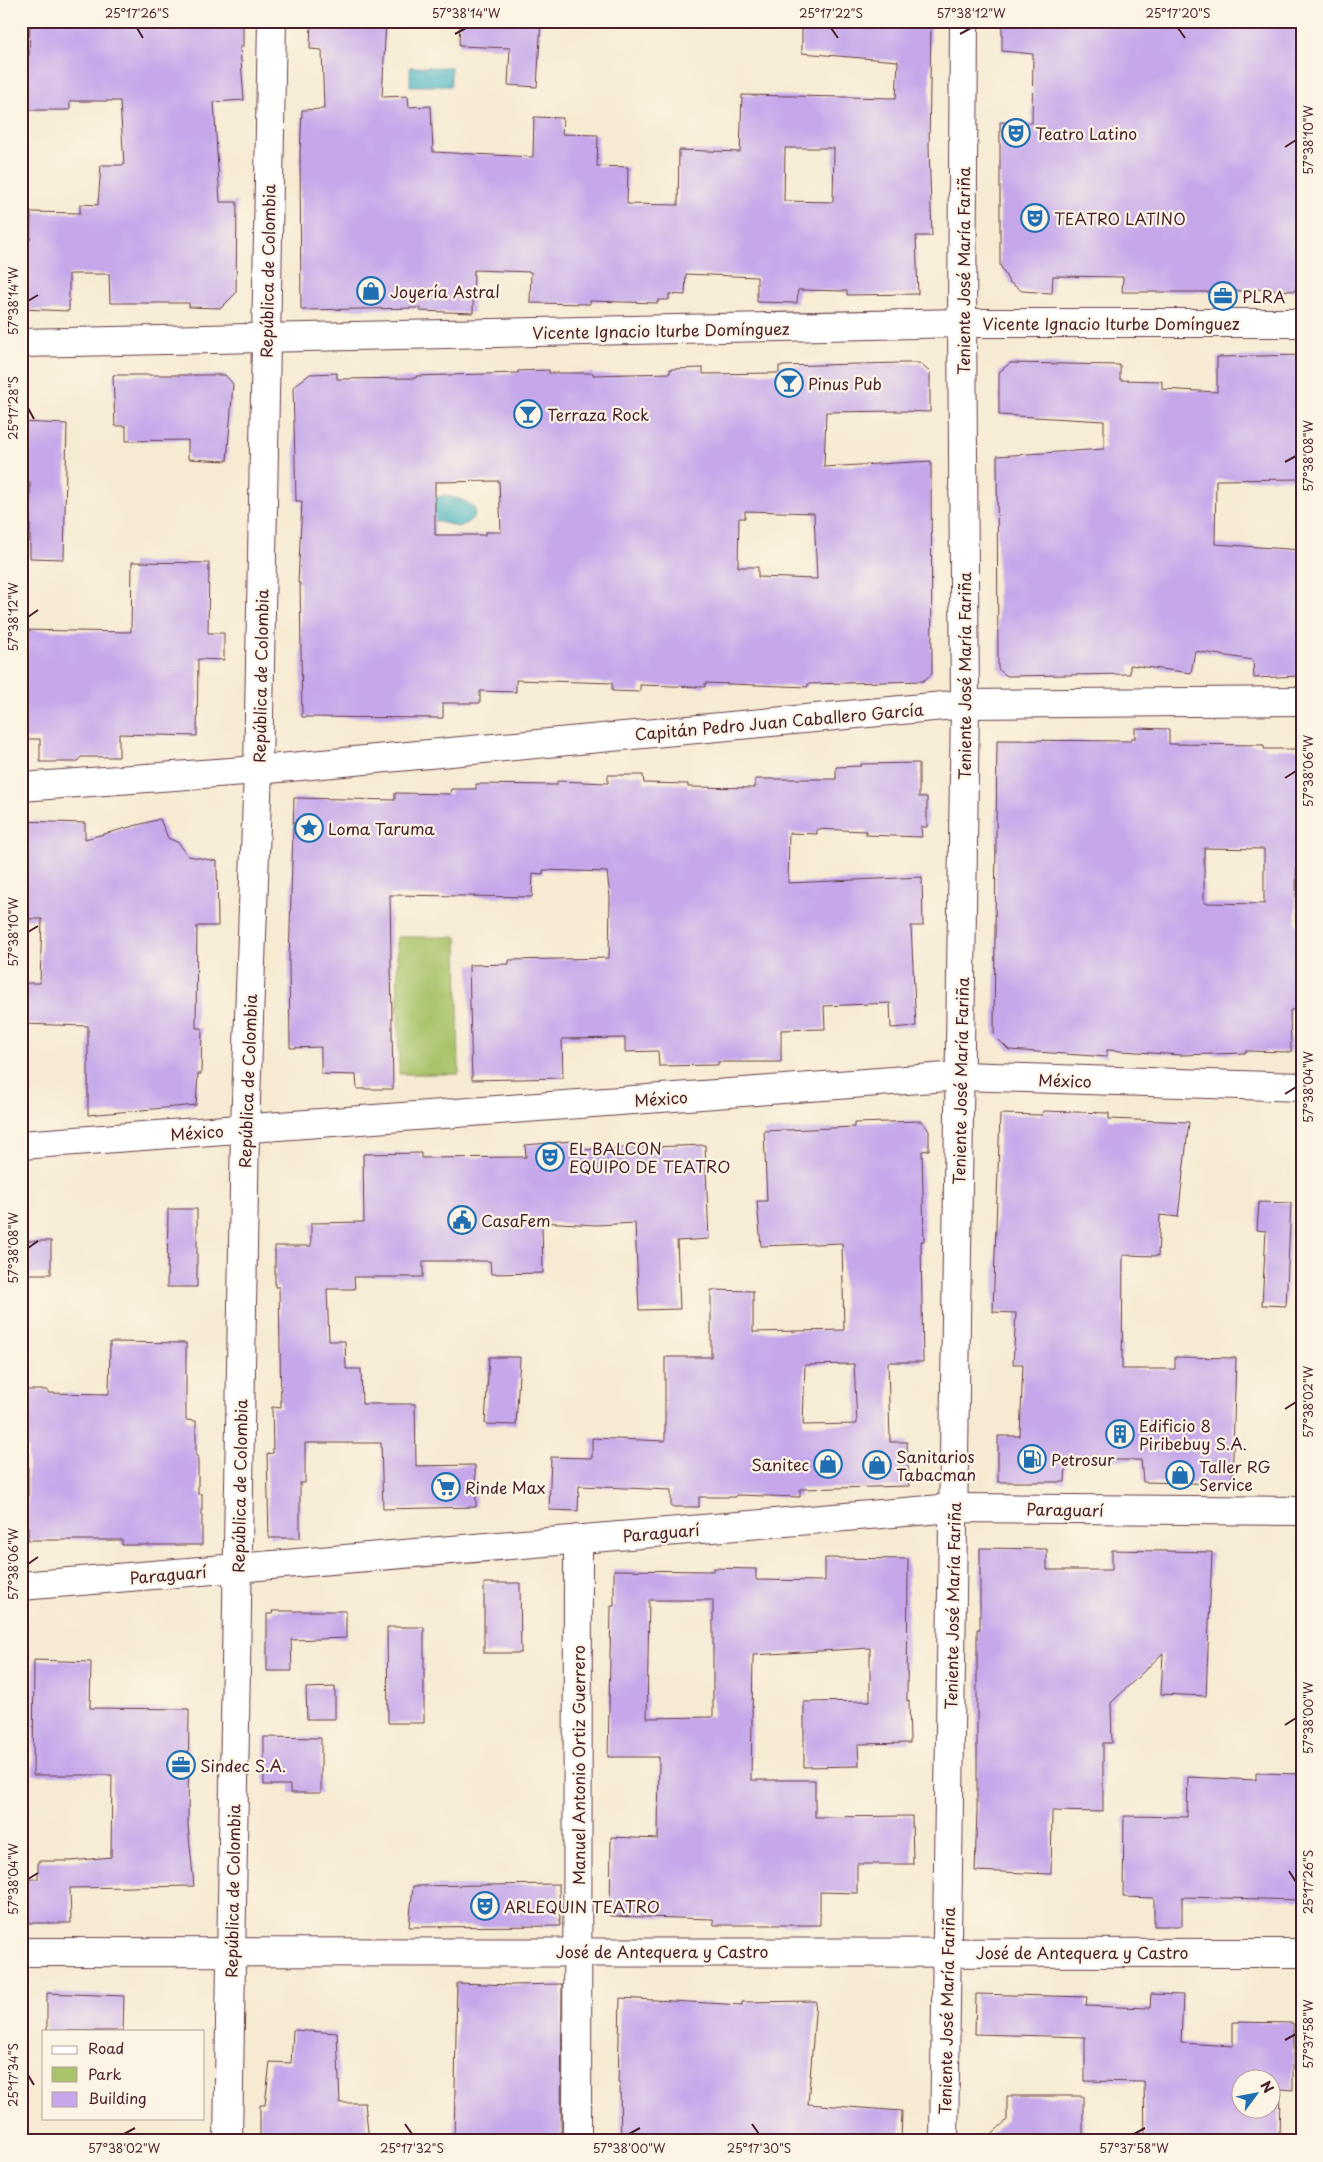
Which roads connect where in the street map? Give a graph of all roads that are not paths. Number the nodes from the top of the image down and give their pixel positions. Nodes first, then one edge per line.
1 (272, 21) edge
2 (964, 21) edge
3 (962, 323) junction
4 (1302, 323) edge
5 (266, 339) junction
6 (21, 343) edge
7 (1302, 701) edge
8 (965, 704) junction
9 (258, 770) junction
10 (21, 787) edge
11 (960, 1076) junction
12 (1302, 1087) edge
13 (245, 1128) junction
14 (21, 1145) edge
15 (953, 1508) junction
16 (1302, 1511) edge
17 (578, 1539) junction
18 (238, 1569) junction
19 (21, 1586) edge
20 (577, 1951) junction
21 (21, 1952) edge
22 (230, 1952) junction
23 (947, 1952) junction
24 (1302, 1953) edge
25 (228, 2141) edge
26 (577, 2141) edge
27 (944, 2141) edge

1 - 5 street, República de Colombia
2 - 3 street, Teniente José María Fariña
3 - 4 street, Vicente Ignacio Iturbe Domínguez
3 - 5 street, Vicente Ignacio Iturbe Domínguez
3 - 8 street, Teniente José María Fariña
5 - 6 street, Vicente Ignacio Iturbe Domínguez
5 - 9 street, República de Colombia
7 - 8 street, Capitán Pedro Juan Caballero García
8 - 9 street, Capitán Pedro Juan Caballero García
8 - 11 street, Teniente José María Fariña
9 - 10 street, Capitán Pedro Juan Caballero García
9 - 13 street, República de Colombia
11 - 12 street, México
11 - 13 street, México
11 - 15 street, Teniente José María Fariña
13 - 14 street, México
13 - 18 street, República de Colombia
15 - 16 street, Paraguarí
15 - 17 street, Paraguarí
15 - 23 street, Teniente José María Fariña
17 - 18 street, Paraguarí
17 - 20 street, Manuel Antonio Ortiz Guerrero
18 - 19 street, Paraguarí
18 - 22 street, República de Colombia
20 - 22 street, José de Antequera y Castro
20 - 23 street, José de Antequera y Castro
20 - 26 street, Manuel Antonio Ortiz Guerrero
21 - 22 street, José de Antequera y Castro
22 - 25 street, República de Colombia
23 - 24 street, José de Antequera y Castro
23 - 27 street, Teniente José María Fariña

